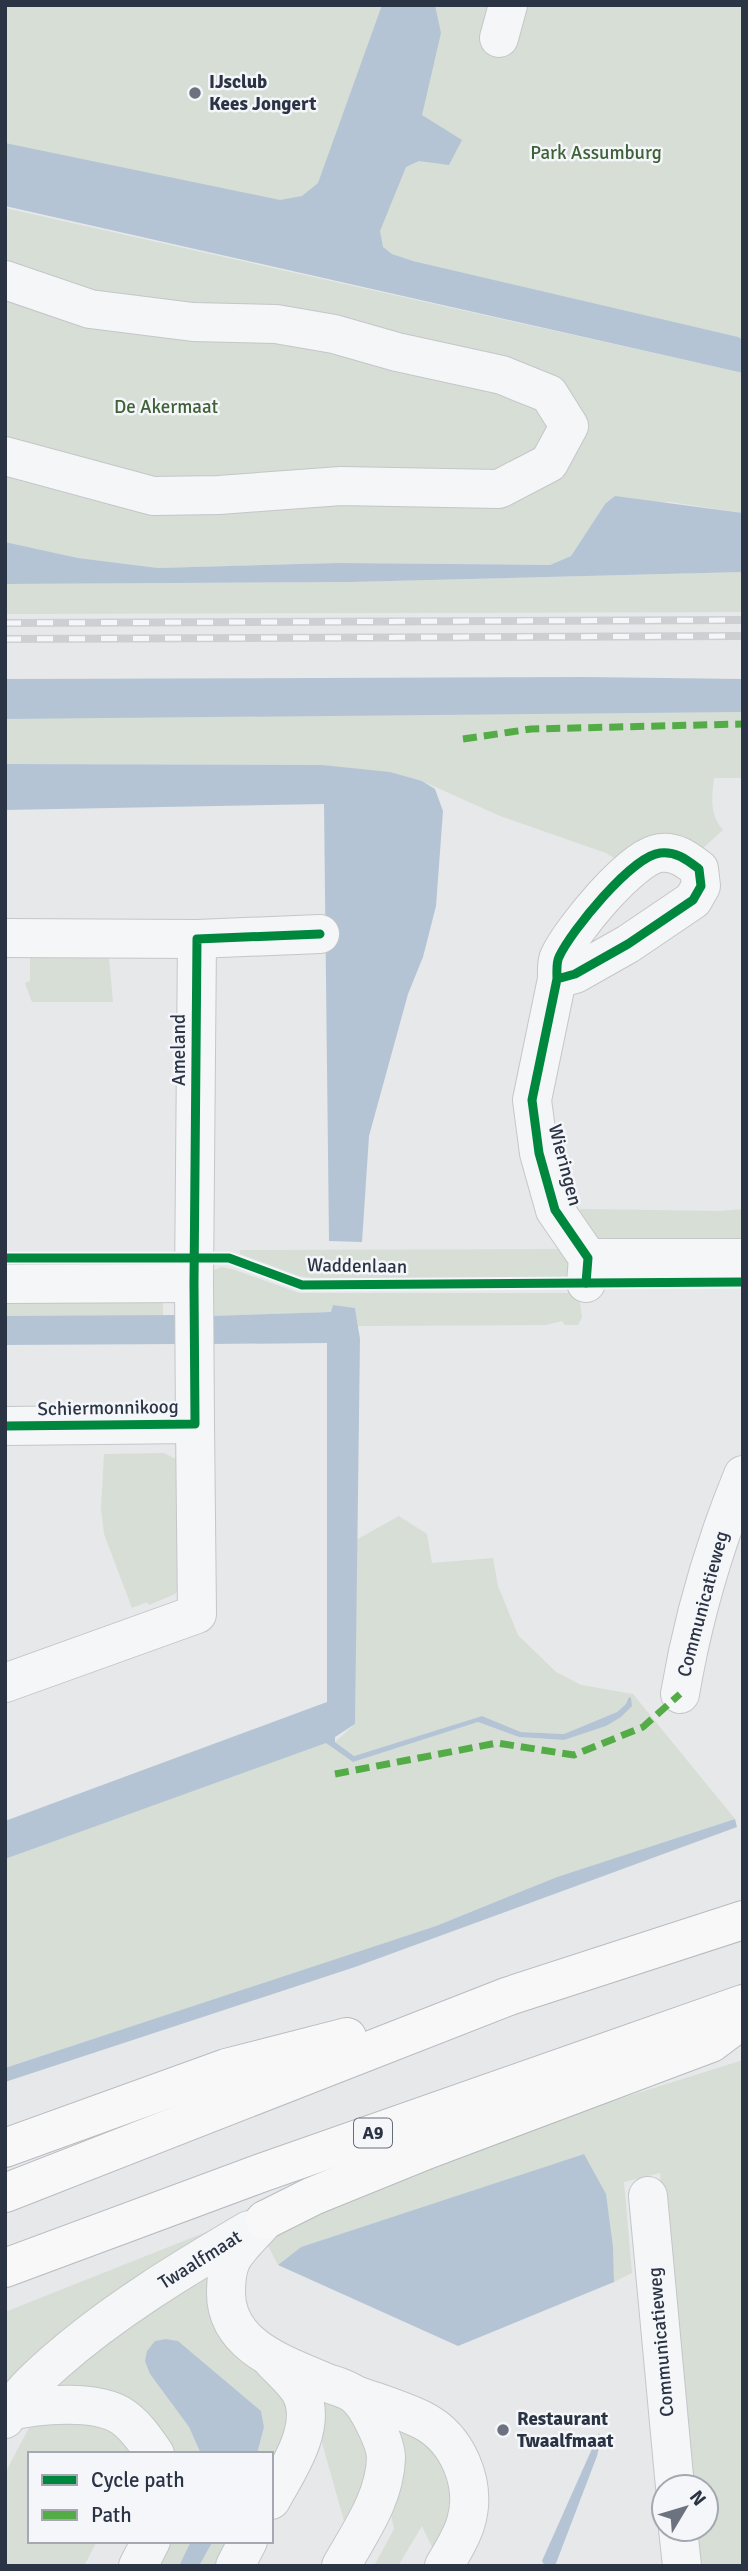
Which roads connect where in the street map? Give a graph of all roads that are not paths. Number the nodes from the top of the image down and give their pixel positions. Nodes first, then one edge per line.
1 (5, 280) edge
2 (5, 456) edge
3 (320, 934) dead end
4 (5, 938) edge
5 (197, 939) junction
6 (557, 979) dead end
7 (743, 1258) edge
8 (194, 1283) junction
9 (5, 1284) edge
10 (195, 1424) junction
11 (5, 1426) edge
12 (743, 1475) edge
13 (5, 1683) edge
14 (680, 1694) dead end
15 (743, 1920) edge
16 (509, 1996) junction
17 (743, 2004) edge
18 (743, 2019) edge
19 (5, 2148) edge
20 (5, 2193) edge
21 (648, 2196) dead end
22 (265, 2220) junction
23 (5, 2268) edge
24 (269, 2357) junction
25 (356, 2395) junction
26 (7, 2414) edge
27 (154, 2452) edge
28 (673, 2473) edge
29 (273, 2496) edge
30 (150, 2543) edge
31 (247, 2543) edge
32 (680, 2543) edge
33 (138, 2566) edge
34 (235, 2566) edge
35 (341, 2566) edge
36 (444, 2566) edge
37 (682, 2566) edge

1 - 2 street
3 - 5 street
4 - 5 street
5 - 8 street, Ameland
6 - 7 street, Wieringen
8 - 9 street
8 - 10 street, Schiermonnikoog
10 - 11 street, Schiermonnikoog
10 - 13 street, Schiermonnikoog
12 - 14 street, Communicatieweg
15 - 16 highway
16 - 19 highway
16 - 20 highway
17 - 23 highway, A9
18 - 22 highway, A9
21 - 28 street, Communicatieweg
22 - 24 street, Twaalfmaat / A9
22 - 26 street, Twaalfmaat / A9
24 - 25 street, Twaalfmaat / A9
24 - 29 street, Twaalfmaat / A9
25 - 35 street
25 - 36 street, Twaalfmaat / A9
26 - 27 street, Twaalfmaat / A9
30 - 33 street
31 - 34 street
32 - 37 street

